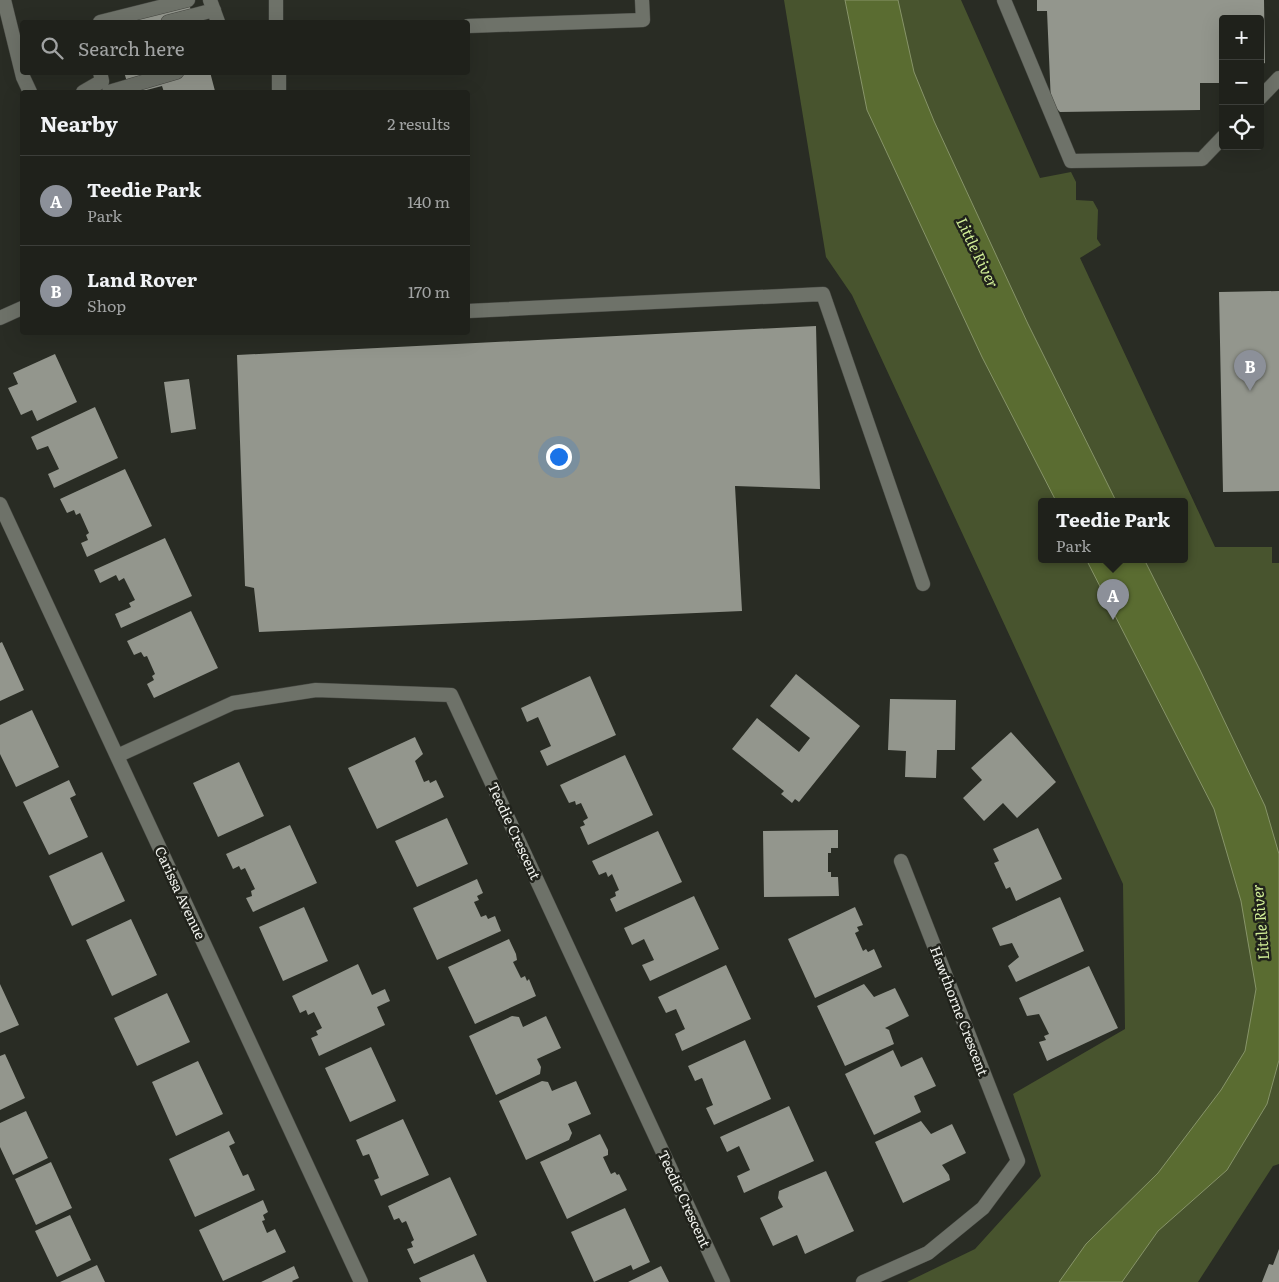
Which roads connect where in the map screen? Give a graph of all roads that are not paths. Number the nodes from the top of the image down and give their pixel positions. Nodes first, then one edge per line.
1 (4, 0) edge
2 (188, 0) edge
3 (276, 0) edge
4 (642, 0) edge
5 (1004, 0) edge
6 (214, 11) edge
7 (108, 20) edge
8 (176, 20) edge
9 (276, 20) edge
10 (470, 26) edge
11 (20, 65) edge
12 (23, 75) edge
13 (160, 75) edge
14 (278, 75) edge
15 (1279, 78) edge
16 (104, 85) edge
17 (29, 90) edge
18 (89, 90) edge
19 (279, 90) edge
20 (1264, 94) edge
21 (1219, 141) edge
22 (20, 309) edge
23 (470, 312) edge
24 (0, 318) edge
25 (0, 504) edge
26 (923, 584) dead end
27 (117, 756) junction
28 (901, 861) dead end
29 (361, 1282) edge
30 (723, 1282) edge
31 (863, 1282) edge

1 - 11 street
2 - 7 street
3 - 9 street
4 - 10 street
5 - 21 street
6 - 8 street
12 - 17 street
13 - 16 street
14 - 19 street
15 - 20 street
16 - 18 street
22 - 24 street
23 - 26 street
25 - 27 street, Carissa Avenue
27 - 29 street, Carissa Avenue
27 - 30 street, Teedie Crescent
28 - 31 street, Hawthorne Crescent

